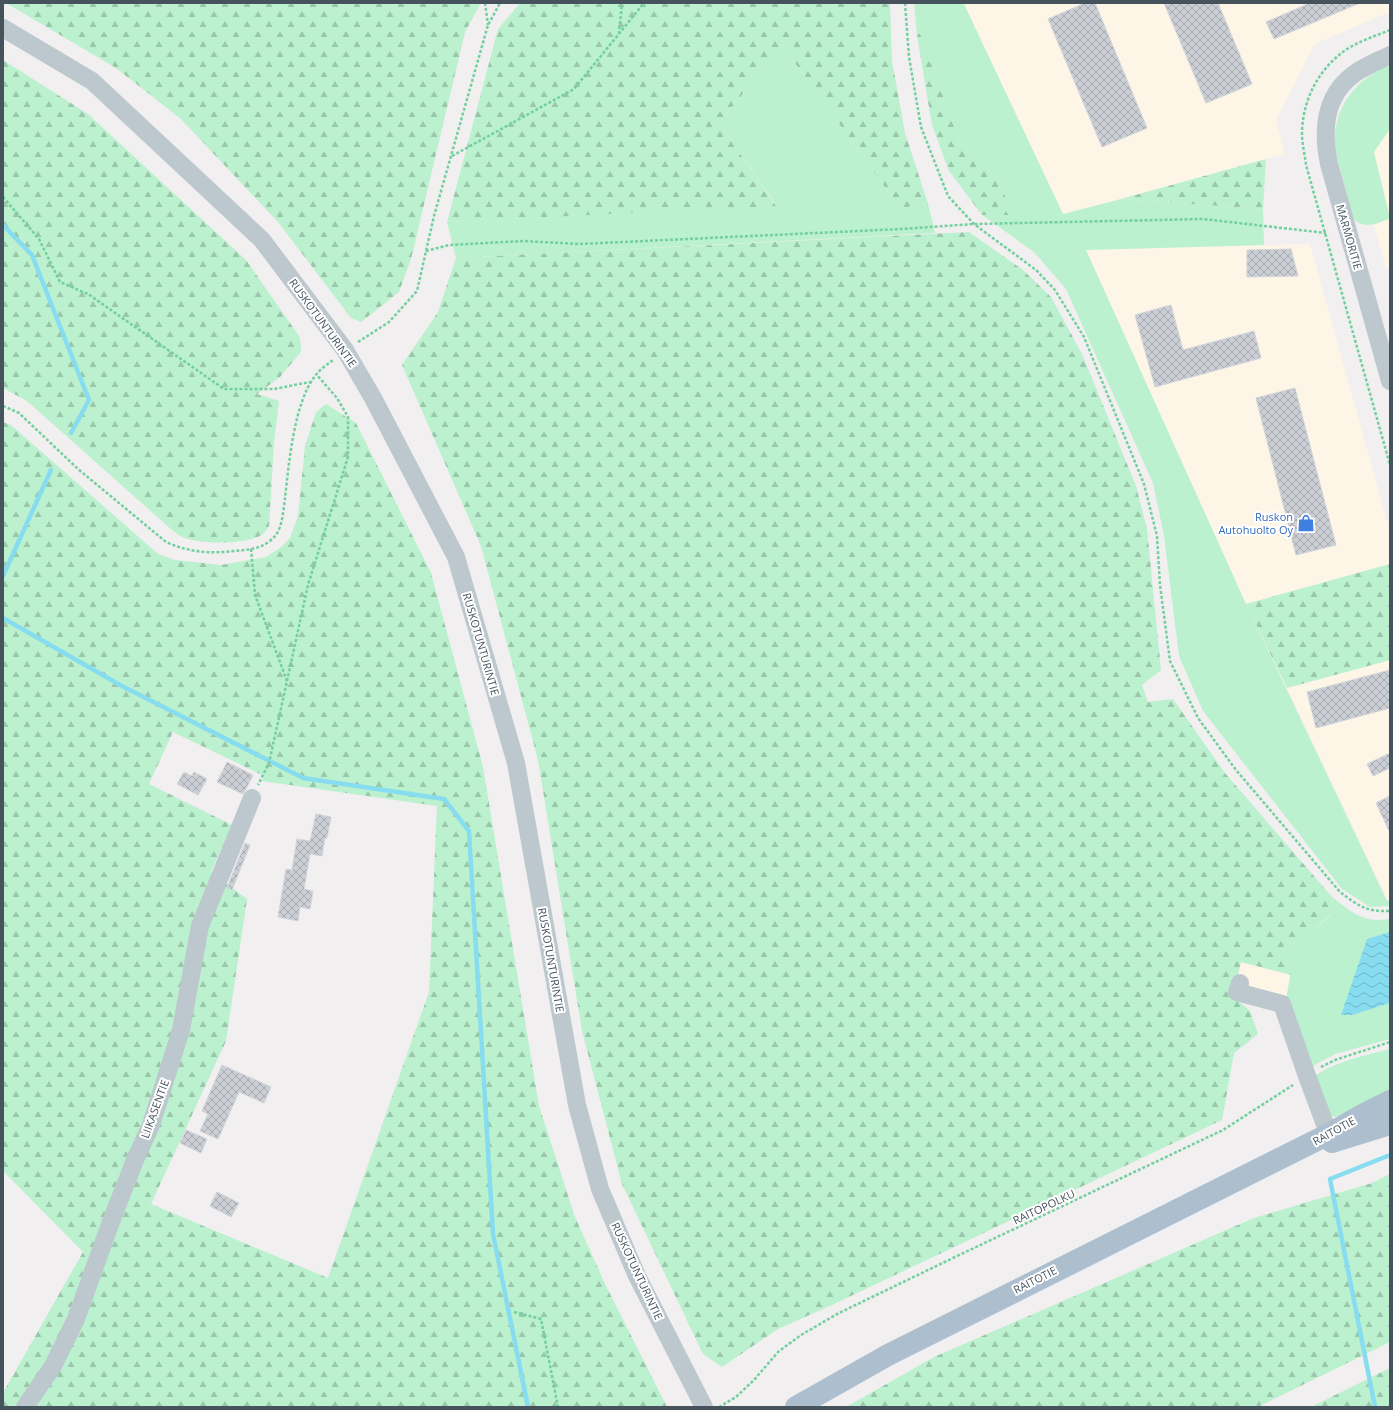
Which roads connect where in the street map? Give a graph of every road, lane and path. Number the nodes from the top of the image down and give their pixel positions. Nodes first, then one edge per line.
1 (485, 3) edge
2 (500, 3) edge
3 (622, 3) edge
4 (644, 3) edge
5 (905, 3) edge
6 (488, 25) junction
7 (3, 28) edge
8 (619, 34) junction
9 (1390, 55) edge
10 (451, 156) junction
11 (3, 197) edge
12 (974, 224) junction
13 (1326, 233) dead end
14 (426, 251) junction
15 (345, 350) junction
16 (316, 374) junction
17 (1390, 381) edge
18 (310, 382) junction
19 (3, 406) edge
20 (251, 549) junction
21 (287, 682) junction
22 (252, 798) joint
23 (1390, 911) edge
24 (1240, 983) dead end
25 (1390, 1042) edge
26 (1307, 1076) junction
27 (1390, 1101) edge
28 (1390, 1124) edge
29 (1331, 1138) junction
30 (514, 1312) dead end
31 (25, 1407) edge
32 (558, 1407) edge
33 (704, 1407) edge
34 (720, 1407) edge
35 (796, 1407) edge

1 - 6 path
2 - 6 path
3 - 8 path
4 - 8 path
5 - 12 path
6 - 10 path
7 - 15 street, RUSKOTUNTURINTIE
8 - 10 path
9 - 17 street, MARMORITIE
10 - 14 path
11 - 18 path
12 - 13 path
12 - 14 path
12 - 23 path
14 - 15 path
15 - 16 path
15 - 33 street, RUSKOTUNTURINTIE
16 - 18 path
16 - 21 path
18 - 20 path
19 - 20 path
20 - 21 path
21 - 22 path
22 - 31 street, LIIKASENTIE
24 - 26 street
25 - 26 path, RAITOPOLKU
26 - 29 street
26 - 34 path, RAITOPOLKU
27 - 29 main road, RAITOTIE
28 - 29 main road, RAITOTIE
29 - 35 main road, RAITOTIE
30 - 32 path

